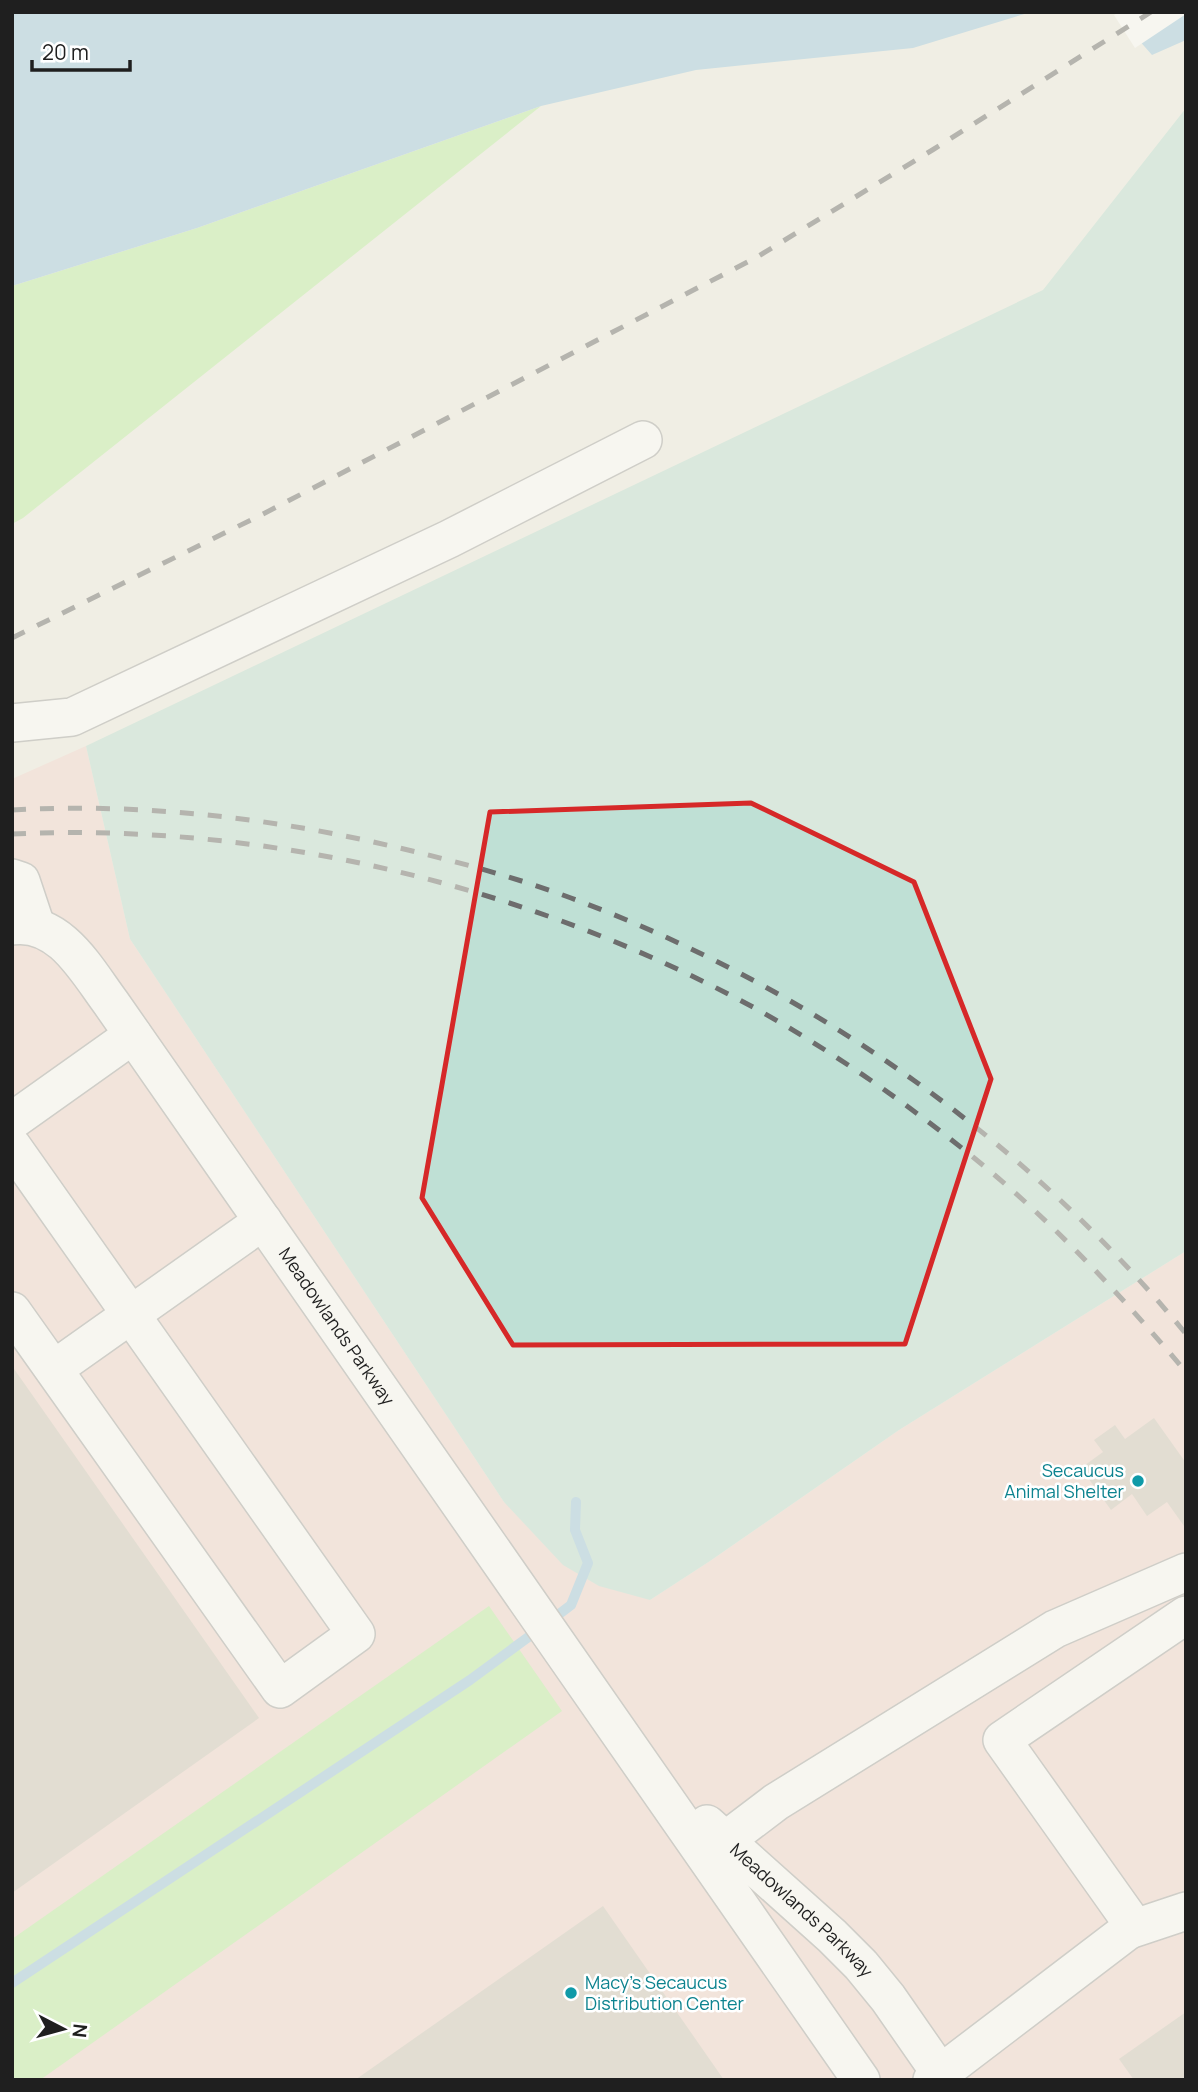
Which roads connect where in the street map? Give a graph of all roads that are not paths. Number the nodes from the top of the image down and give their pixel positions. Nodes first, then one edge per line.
1 (643, 440) dead end
2 (12, 723) edge
3 (12, 878) edge
4 (24, 926) edge
5 (133, 1035) junction
6 (12, 1121) edge
7 (12, 1146) edge
8 (263, 1221) junction
9 (12, 1311) edge
10 (131, 1315) junction
11 (54, 1369) junction
12 (1186, 1572) edge
13 (1186, 1615) edge
14 (637, 1759) junction
15 (726, 1840) junction
16 (1186, 1910) edge
17 (1129, 1930) junction
18 (939, 2077) edge
19 (861, 2080) edge

1 - 2 street
3 - 4 street
4 - 5 street, Meadowlands Parkway
5 - 6 street
5 - 8 street, Meadowlands Parkway
7 - 10 street
8 - 10 street
8 - 14 street, Meadowlands Parkway
9 - 11 street
10 - 11 street
10 - 11 street
12 - 15 street
13 - 17 street
14 - 15 street, Meadowlands Parkway
14 - 19 street, Meadowlands Parkway
15 - 18 street, Meadowlands Parkway
16 - 17 street
17 - 18 street

